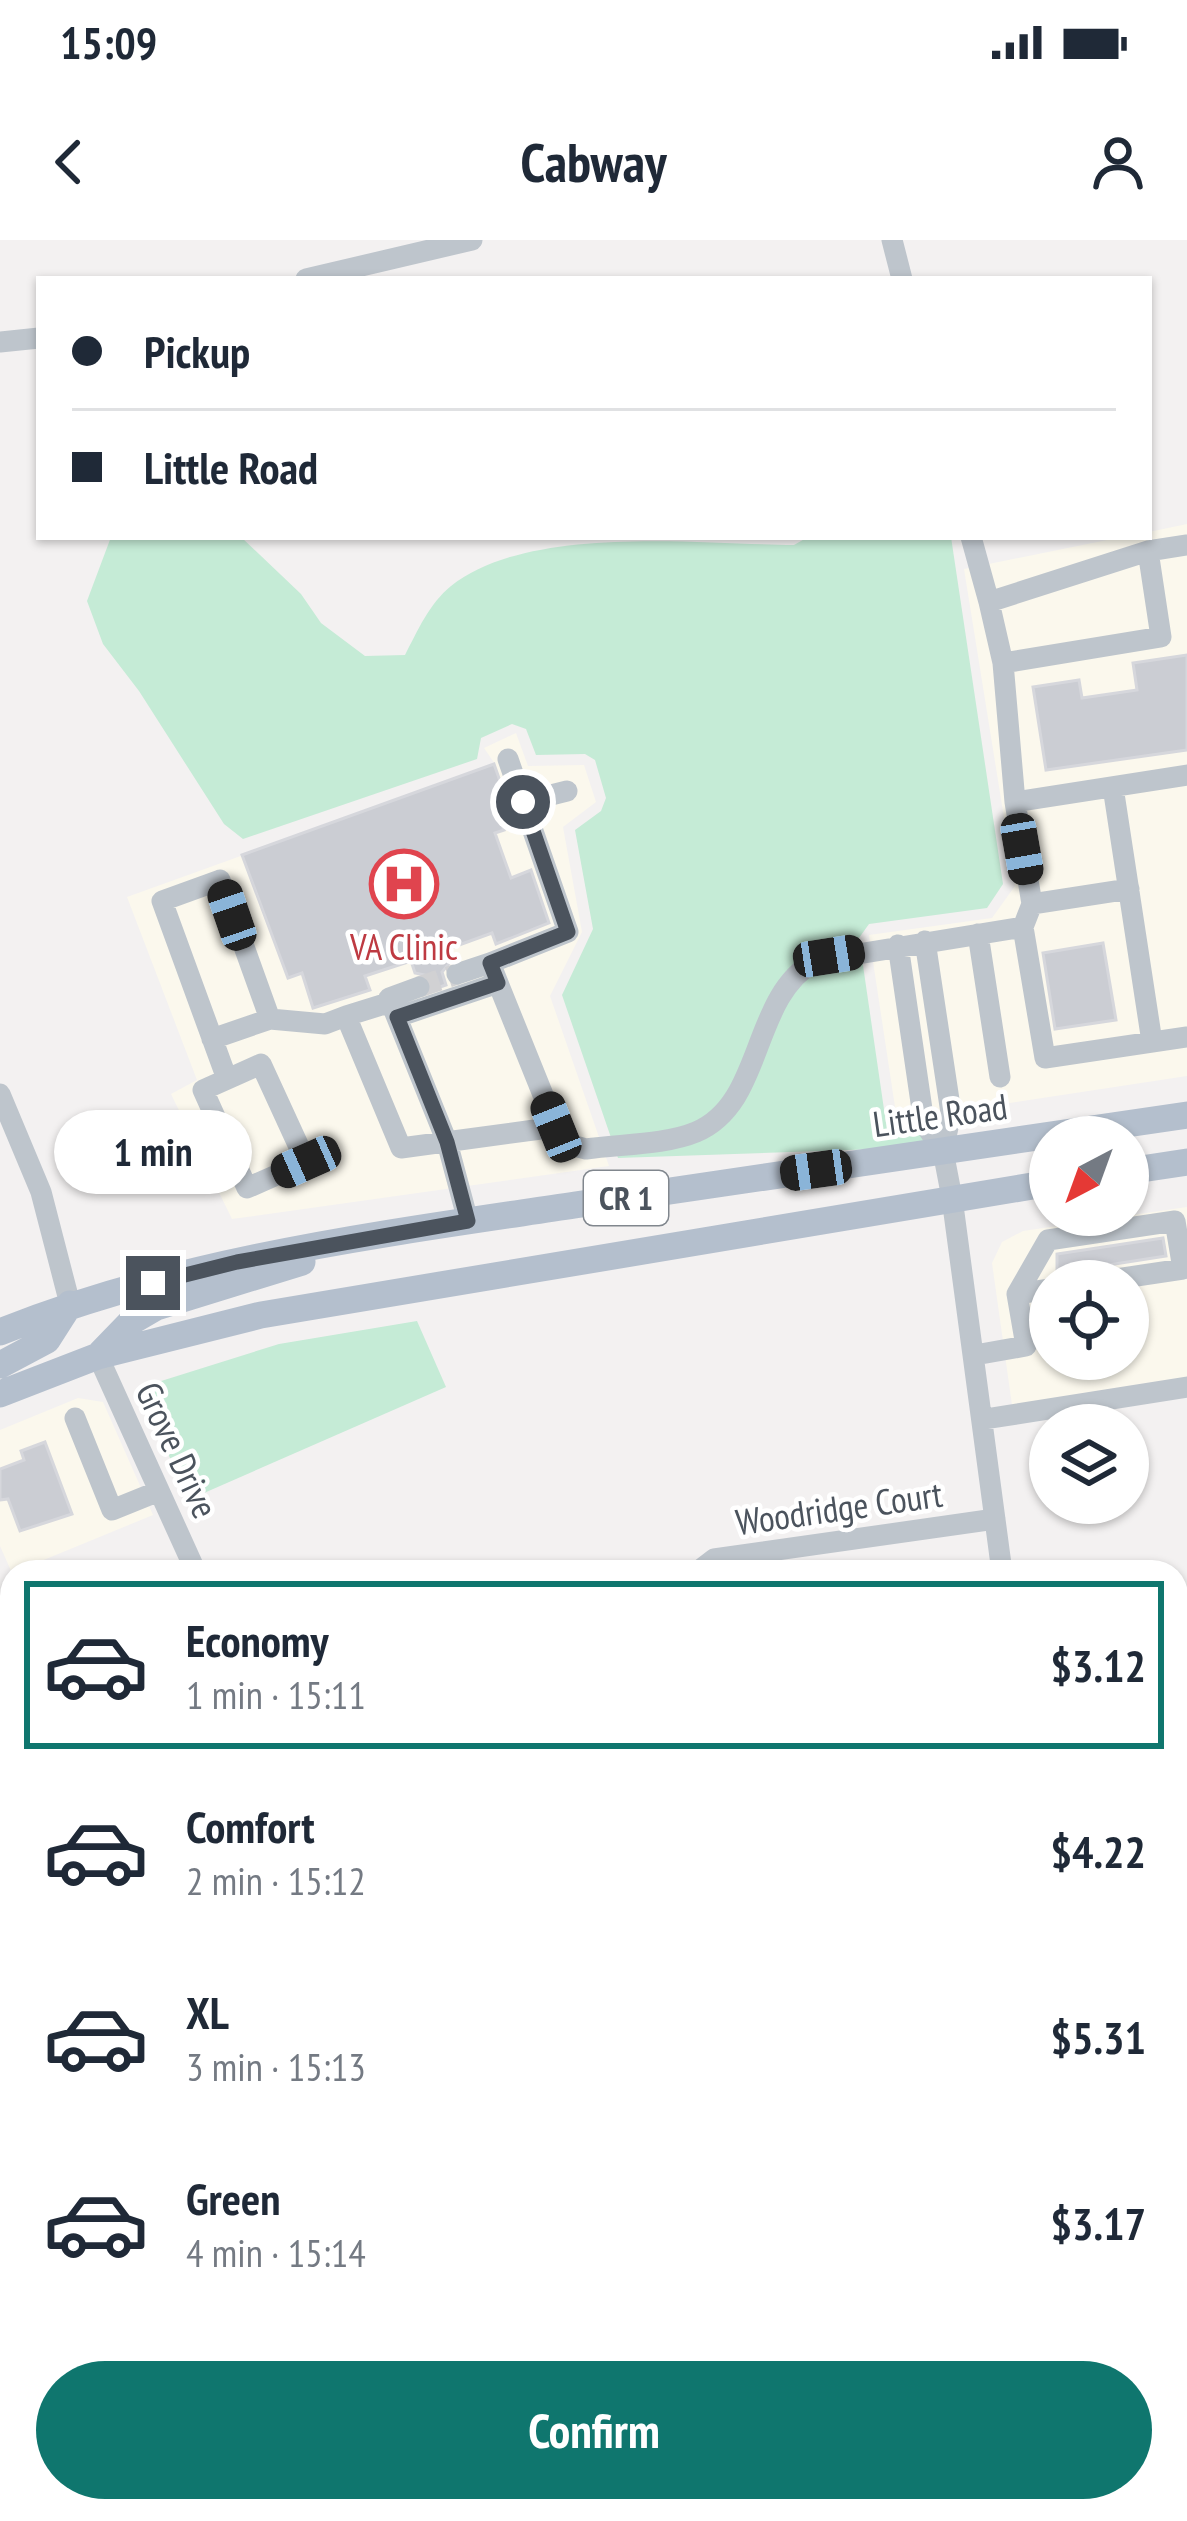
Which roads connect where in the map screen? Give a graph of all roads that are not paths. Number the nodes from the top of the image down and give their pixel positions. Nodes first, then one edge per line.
1 (472, 240) edge
2 (892, 240) edge
3 (319, 276) edge
4 (901, 276) edge
5 (36, 338) edge
6 (0, 342) edge
7 (972, 540) edge
8 (1187, 545) edge
9 (1148, 551) junction
10 (988, 602) junction
11 (1003, 663) junction
12 (508, 759) dead end
13 (1187, 775) edge
14 (1113, 787) junction
15 (567, 791) dead end
16 (523, 802) junction
17 (1015, 802) junction
18 (1129, 889) junction
19 (1032, 904) junction
20 (1023, 927) junction
21 (978, 934) junction
22 (925, 941) junction
23 (898, 945) junction
24 (494, 973) junction
25 (457, 974) tunnel mouth
26 (419, 987) tunnel mouth
27 (392, 1005) junction
28 (346, 1016) junction
29 (270, 1019) junction
30 (1187, 1037) edge
31 (212, 1039) junction
32 (1152, 1042) junction
33 (1000, 1077) dead end
34 (227, 1079) junction
35 (0, 1094) edge
36 (1187, 1115) edge
37 (556, 1127) junction
38 (447, 1142) junction
39 (943, 1151) junction
40 (1187, 1162) edge
41 (1149, 1168) edge
42 (1029, 1186) edge
43 (952, 1198) junction
44 (468, 1221) junction
45 (1149, 1222) edge
46 (1060, 1236) edge
47 (333, 1244) junction
48 (1149, 1274) edge
49 (1029, 1292) edge
50 (1017, 1294) junction
51 (70, 1304) junction
52 (0, 1332) edge
53 (975, 1355) junction
54 (98, 1356) junction
55 (0, 1365) edge
56 (1187, 1387) edge
57 (0, 1394) edge
58 (75, 1418) dead end
59 (985, 1419) junction
60 (159, 1491) junction
61 (994, 1519) junction
62 (191, 1560) edge
63 (713, 1560) edge
64 (1000, 1560) edge

1 - 3 street
2 - 4 street
5 - 6 street
7 - 10 street
8 - 9 street
9 - 10 street
9 - 11 street
10 - 11 street
11 - 17 street
12 - 16 street
13 - 14 street
14 - 17 street
14 - 18 street
15 - 16 street
16 - 24 street
17 - 19 street
18 - 19 street
18 - 32 street
19 - 20 street
20 - 21 street
20 - 32 street
21 - 22 street
21 - 33 street
22 - 23 street
22 - 39 street
23 - 37 street
23 - 39 street
24 - 25 street
24 - 27 street
24 - 37 street
26 - 27 street
27 - 28 street
27 - 38 street
28 - 29 street
28 - 38 street
29 - 31 street
29 - 31 street
30 - 32 street
31 - 34 street
34 - 34 street
35 - 51 street
36 - 39 main road, Little Road / CR 1
37 - 38 street
38 - 44 street
39 - 43 street
39 - 44 main road, Little Road / CR 1
40 - 41 main road
42 - 43 main road, CR 1
43 - 53 street
43 - 54 main road, CR 1
44 - 47 main road, Little Road / CR 1
45 - 48 street
46 - 50 street
47 - 51 main road, Little Road / CR 1
47 - 54 main road
49 - 50 street
50 - 53 street
51 - 52 main road, Little Road / CR 1
51 - 55 main road
53 - 59 street
54 - 57 main road, CR 1
54 - 60 street, Grove Drive
56 - 59 street
58 - 60 street
59 - 61 street
60 - 62 street, Grove Drive
61 - 63 street, Woodridge Court
61 - 64 street

